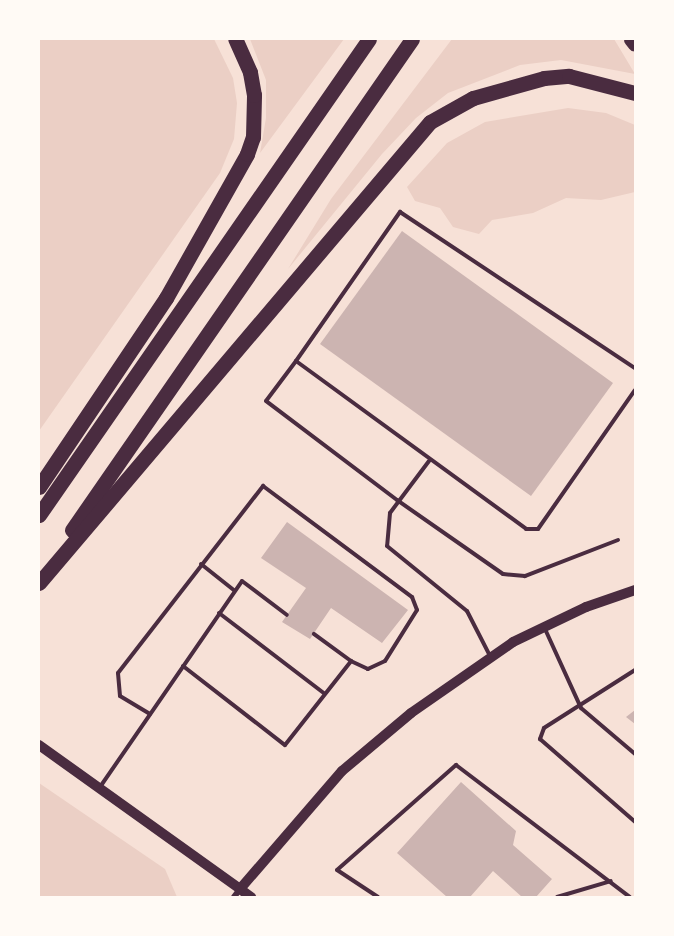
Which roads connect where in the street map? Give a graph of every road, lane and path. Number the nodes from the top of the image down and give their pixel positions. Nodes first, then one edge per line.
1 (235, 39) edge
2 (369, 39) edge
3 (412, 39) edge
4 (631, 39) edge
5 (635, 44) edge
6 (635, 93) edge
7 (296, 361) junction
8 (635, 368) edge
9 (635, 390) edge
10 (429, 461) junction
11 (39, 487) edge
12 (397, 500) junction
13 (39, 515) edge
14 (618, 540) dead end
15 (201, 564) junction
16 (39, 577) edge
17 (39, 583) edge
18 (635, 590) edge
19 (235, 591) junction
20 (219, 613) junction
21 (287, 615) dead end
22 (543, 626) junction
23 (314, 634) dead end
24 (490, 656) junction
25 (351, 661) junction
26 (183, 666) junction
27 (635, 670) edge
28 (325, 694) junction
29 (581, 708) junction
30 (150, 714) junction
31 (39, 745) edge
32 (635, 754) edge
33 (99, 788) junction
34 (635, 822) edge
35 (612, 881) junction
36 (237, 893) edge
37 (251, 897) edge
38 (378, 897) edge
39 (557, 897) edge
40 (630, 897) edge

1 - 11 highway
2 - 13 highway
3 - 16 highway
4 - 5 highway
6 - 17 highway
7 - 8 lane
7 - 10 lane
7 - 12 lane
9 - 10 lane
10 - 12 lane
12 - 14 lane
12 - 24 lane
15 - 19 lane
15 - 25 lane
15 - 30 lane
18 - 22 main road
19 - 20 lane
19 - 21 lane
20 - 26 lane
20 - 28 lane
22 - 24 main road
22 - 29 lane
23 - 25 lane
24 - 36 main road
25 - 28 lane
26 - 28 lane
26 - 30 lane
27 - 29 lane
29 - 32 lane
29 - 34 lane
30 - 33 lane
31 - 33 main road
33 - 36 main road
35 - 38 lane
35 - 39 lane
35 - 40 lane
36 - 37 main road

